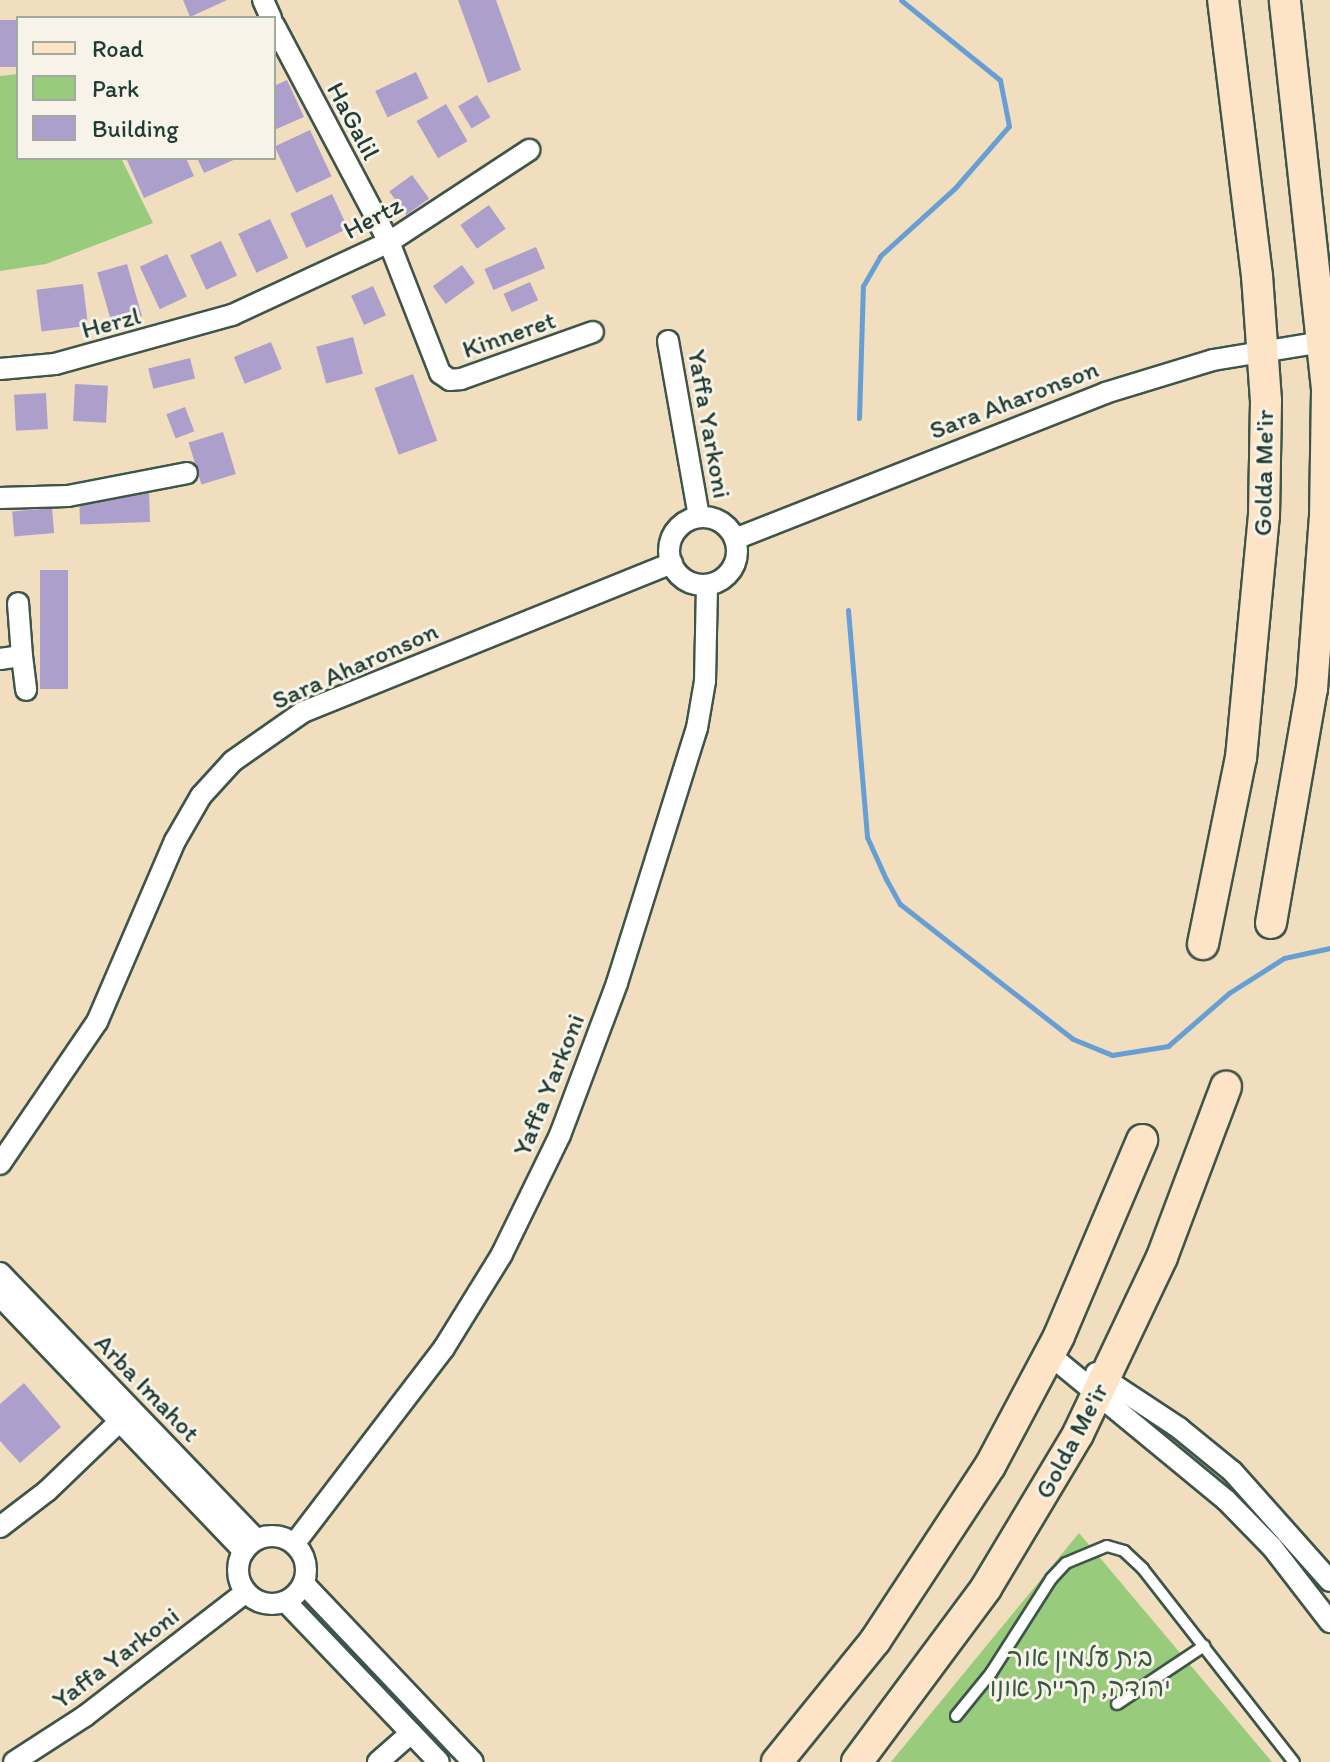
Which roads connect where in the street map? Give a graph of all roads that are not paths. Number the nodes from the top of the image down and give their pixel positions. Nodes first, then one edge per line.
1 (1223, 0) edge
2 (1285, 0) edge
3 (276, 35) edge
4 (280, 55) edge
5 (529, 150) dead end
6 (389, 242) junction
7 (232, 315) joint
8 (593, 332) dead end
9 (668, 341) dead end
10 (1322, 342) junction
11 (1262, 350) junction
12 (0, 369) edge
13 (187, 473) dead end
14 (0, 498) edge
15 (699, 516) junction
16 (735, 539) junction
17 (672, 563) junction
18 (707, 585) junction
19 (18, 603) dead end
20 (22, 656) junction
21 (0, 659) edge
22 (26, 690) dead end
23 (1271, 923) dead end
24 (1203, 944) dead end
25 (1226, 1087) dead end
26 (1142, 1140) dead end
27 (0, 1164) edge
28 (0, 1273) edge
29 (0, 1296) edge
30 (1050, 1355) junction
31 (1102, 1387) junction
32 (120, 1421) junction
33 (0, 1527) edge
34 (295, 1543) junction
35 (250, 1545) junction
36 (1330, 1581) edge
37 (304, 1584) junction
38 (246, 1592) junction
39 (286, 1602) junction
40 (1330, 1622) edge
41 (1204, 1646) junction
42 (1117, 1704) dead end
43 (956, 1716) dead end
44 (411, 1733) junction
45 (14, 1762) edge
46 (378, 1762) edge
47 (439, 1762) edge
48 (473, 1762) edge
49 (777, 1762) edge
50 (857, 1762) edge
51 (1294, 1762) edge

1 - 11 main road, Golda Me'ir
2 - 10 main road
3 - 4 street, HaGalil
4 - 6 street, HaGalil
5 - 6 street, Hertz
6 - 7 street, Hertz
6 - 8 street, Kinneret
7 - 12 street, Herzl
9 - 15 street, Yaffa Yarkoni
10 - 11 street, Sara Aharonson
10 - 23 main road
11 - 16 street, Sara Aharonson
11 - 24 main road, Golda Me'ir
13 - 14 street
15 - 16 street
15 - 17 street
16 - 18 street
17 - 18 street
17 - 27 street, Sara Aharonson
18 - 34 street, Yaffa Yarkoni
19 - 20 street
20 - 21 street
20 - 22 street
25 - 31 main road, Golda Me'ir
26 - 30 main road
28 - 35 street, Arba Imahot
29 - 32 street, Arba Imahot
30 - 31 street
30 - 49 main road
31 - 36 street
31 - 40 street
31 - 50 main road, Golda Me'ir
32 - 33 street
32 - 35 street, Arba Imahot
34 - 35 street
34 - 37 street
35 - 38 street
37 - 39 street
37 - 48 street
38 - 39 street
38 - 45 street, Yaffa Yarkoni
39 - 44 street
41 - 42 lane
41 - 43 lane
41 - 51 lane
44 - 46 street
44 - 47 street

